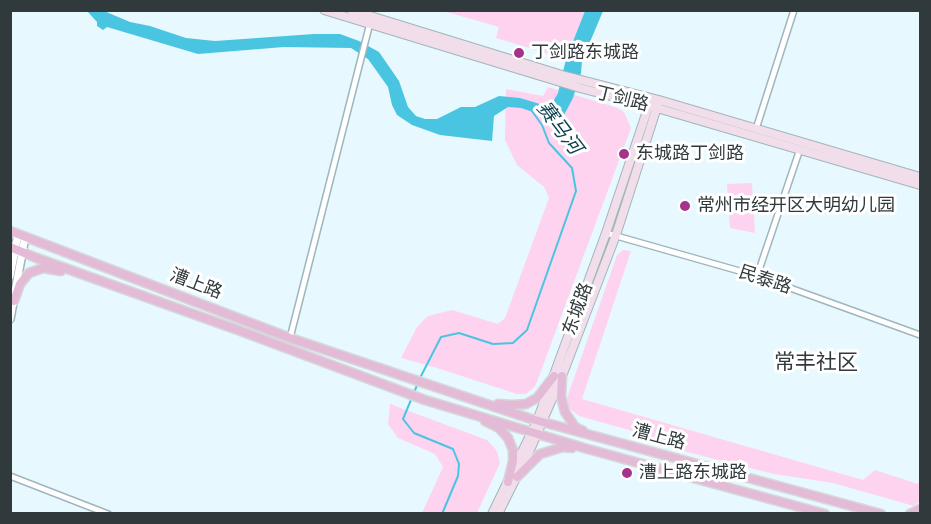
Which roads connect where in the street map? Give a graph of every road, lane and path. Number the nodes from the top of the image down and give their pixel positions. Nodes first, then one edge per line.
1 (324, 10) edge
2 (351, 10) edge
3 (794, 10) edge
4 (371, 20) junction
5 (654, 103) junction
6 (756, 129) junction
7 (800, 149) junction
8 (921, 177) edge
9 (921, 185) edge
10 (606, 232) junction
11 (18, 234) edge
12 (616, 235) junction
13 (16, 249) edge
14 (10, 276) edge
15 (757, 276) junction
16 (94, 278) junction
17 (14, 301) junction
18 (10, 319) edge
19 (921, 335) edge
20 (290, 338) junction
21 (558, 376) junction
22 (486, 403) junction
23 (458, 408) junction
24 (540, 422) junction
25 (535, 433) junction
26 (609, 441) junction
27 (584, 448) junction
28 (10, 476) edge
29 (517, 477) junction
30 (508, 482) junction
31 (921, 509) edge
32 (108, 513) edge
33 (492, 513) edge
34 (498, 513) edge
35 (825, 513) edge
36 (881, 513) edge
37 (910, 513) edge

1 - 4 main road, 丁剑路
2 - 4 main road, 丁剑路
3 - 6 street
4 - 5 main road, 丁剑路
4 - 20 street
5 - 6 main road, 丁剑路
5 - 7 main road, 丁剑路
5 - 10 main road, 东城路
5 - 12 main road, 东城路
6 - 8 main road, 丁剑路
7 - 9 main road, 丁剑路
7 - 15 street
10 - 12 street, 民泰路
10 - 21 main road, 东城路
11 - 13 street
11 - 20 main road, 漕上路
12 - 15 street, 民泰路
12 - 21 main road, 东城路
13 - 14 street
13 - 16 main road, 漕上路
13 - 17 street
15 - 19 street, 民泰路
16 - 17 main road
16 - 23 main road, 漕上路
17 - 18 street
20 - 22 main road, 漕上路
21 - 22 main road
21 - 24 main road, 东城路
21 - 26 main road
22 - 24 main road, 漕上路
23 - 25 main road, 漕上路
23 - 30 main road
24 - 25 main road, 东城路
24 - 26 main road, 漕上路
25 - 27 main road, 漕上路
25 - 29 main road, 东城路
25 - 30 main road, 东城路
26 - 36 main road, 漕上路
27 - 29 main road
27 - 35 main road, 漕上路
28 - 32 street
29 - 34 main road, 东城路
30 - 33 main road, 东城路
31 - 37 main road

